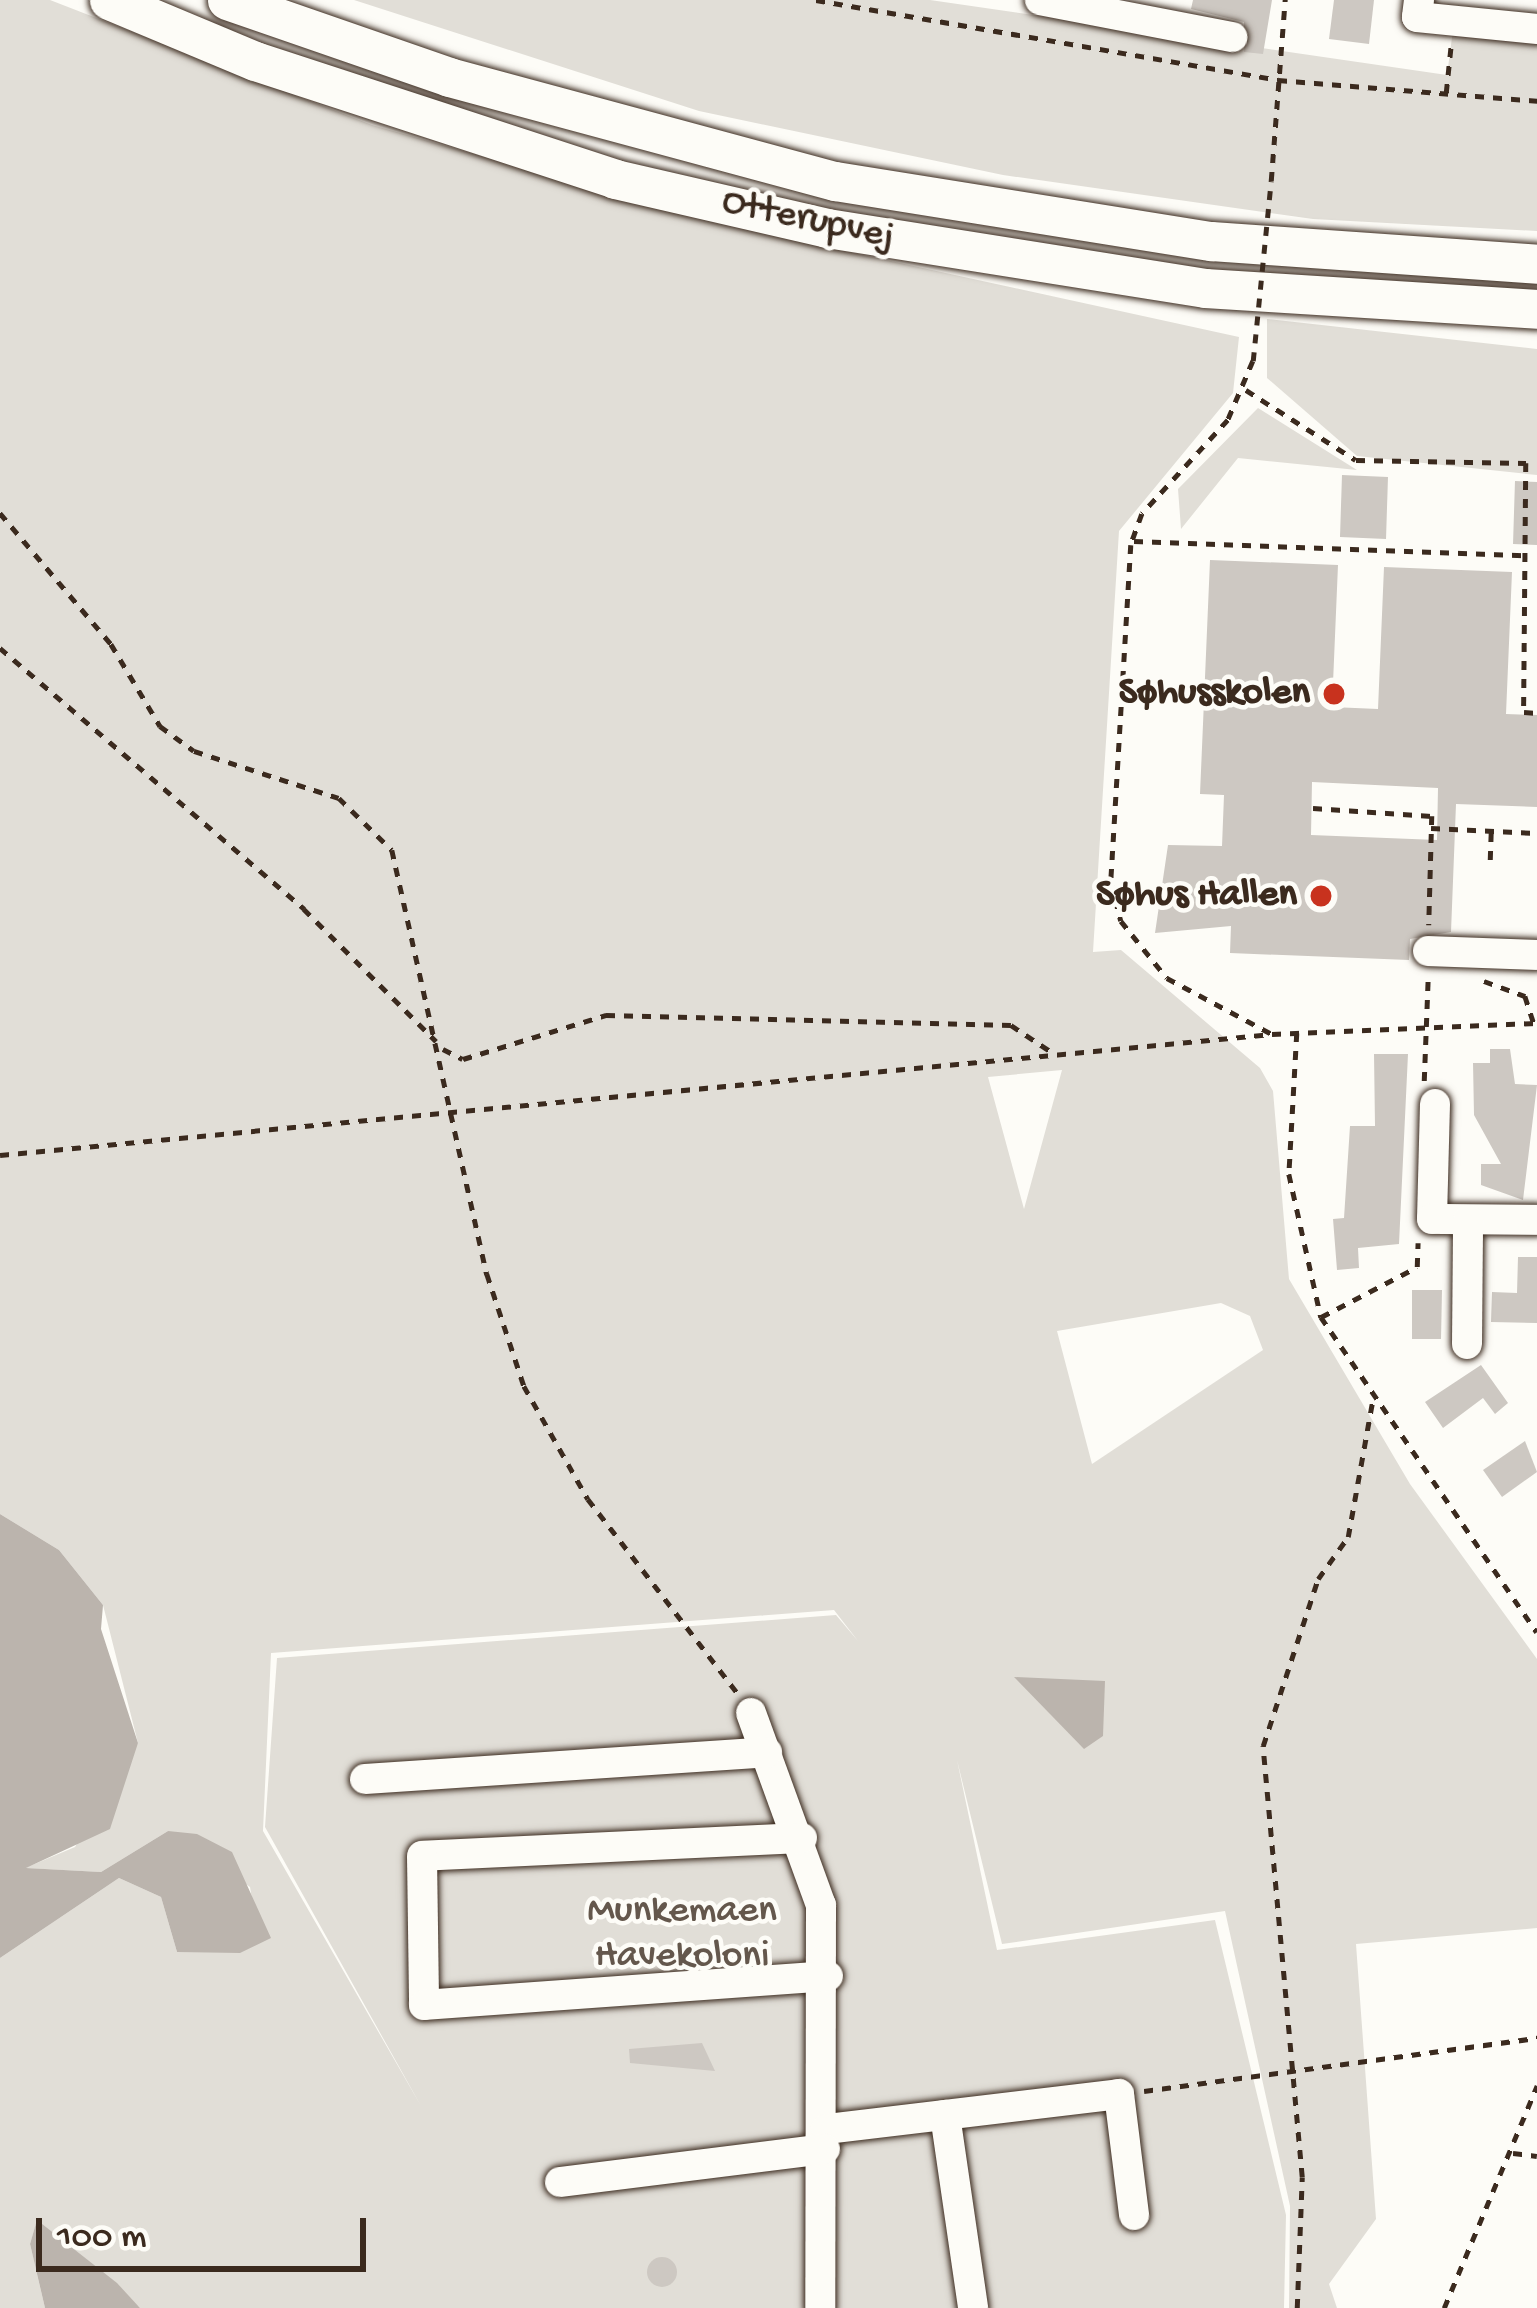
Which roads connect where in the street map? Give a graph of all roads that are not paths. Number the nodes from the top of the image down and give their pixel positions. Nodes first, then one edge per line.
1 (109, 0) edge
2 (227, 0) edge
3 (1040, 0) edge
4 (1419, 0) edge
5 (1537, 29) edge
6 (1232, 37) dead end
7 (1537, 264) edge
8 (1466, 305) junction
9 (1537, 309) edge
10 (1537, 319) edge
11 (1537, 955) edge
12 (1434, 963) road end
13 (1435, 1104) road end
14 (1468, 1220) junction
15 (1537, 1220) edge
16 (1467, 1344) dead end
17 (751, 1713) road end
18 (767, 1752) junction
19 (365, 1779) dead end
20 (802, 1838) junction
21 (828, 1976) junction
22 (945, 2115) junction
23 (826, 2139) junction
24 (560, 2182) dead end
25 (1134, 2215) dead end
26 (820, 2308) edge
27 (973, 2308) edge

1 - 8 main road, Otterupvej
2 - 7 main road, Otterupvej
3 - 6 street
4 - 5 street
8 - 9 main road, Otterupvej
8 - 10 street
11 - 12 street
13 - 14 street
14 - 15 street
14 - 16 street
17 - 18 street
18 - 19 street
18 - 20 street
20 - 21 street
20 - 21 street
21 - 23 street
22 - 23 street
22 - 25 street
22 - 27 street
23 - 24 street
23 - 26 street

